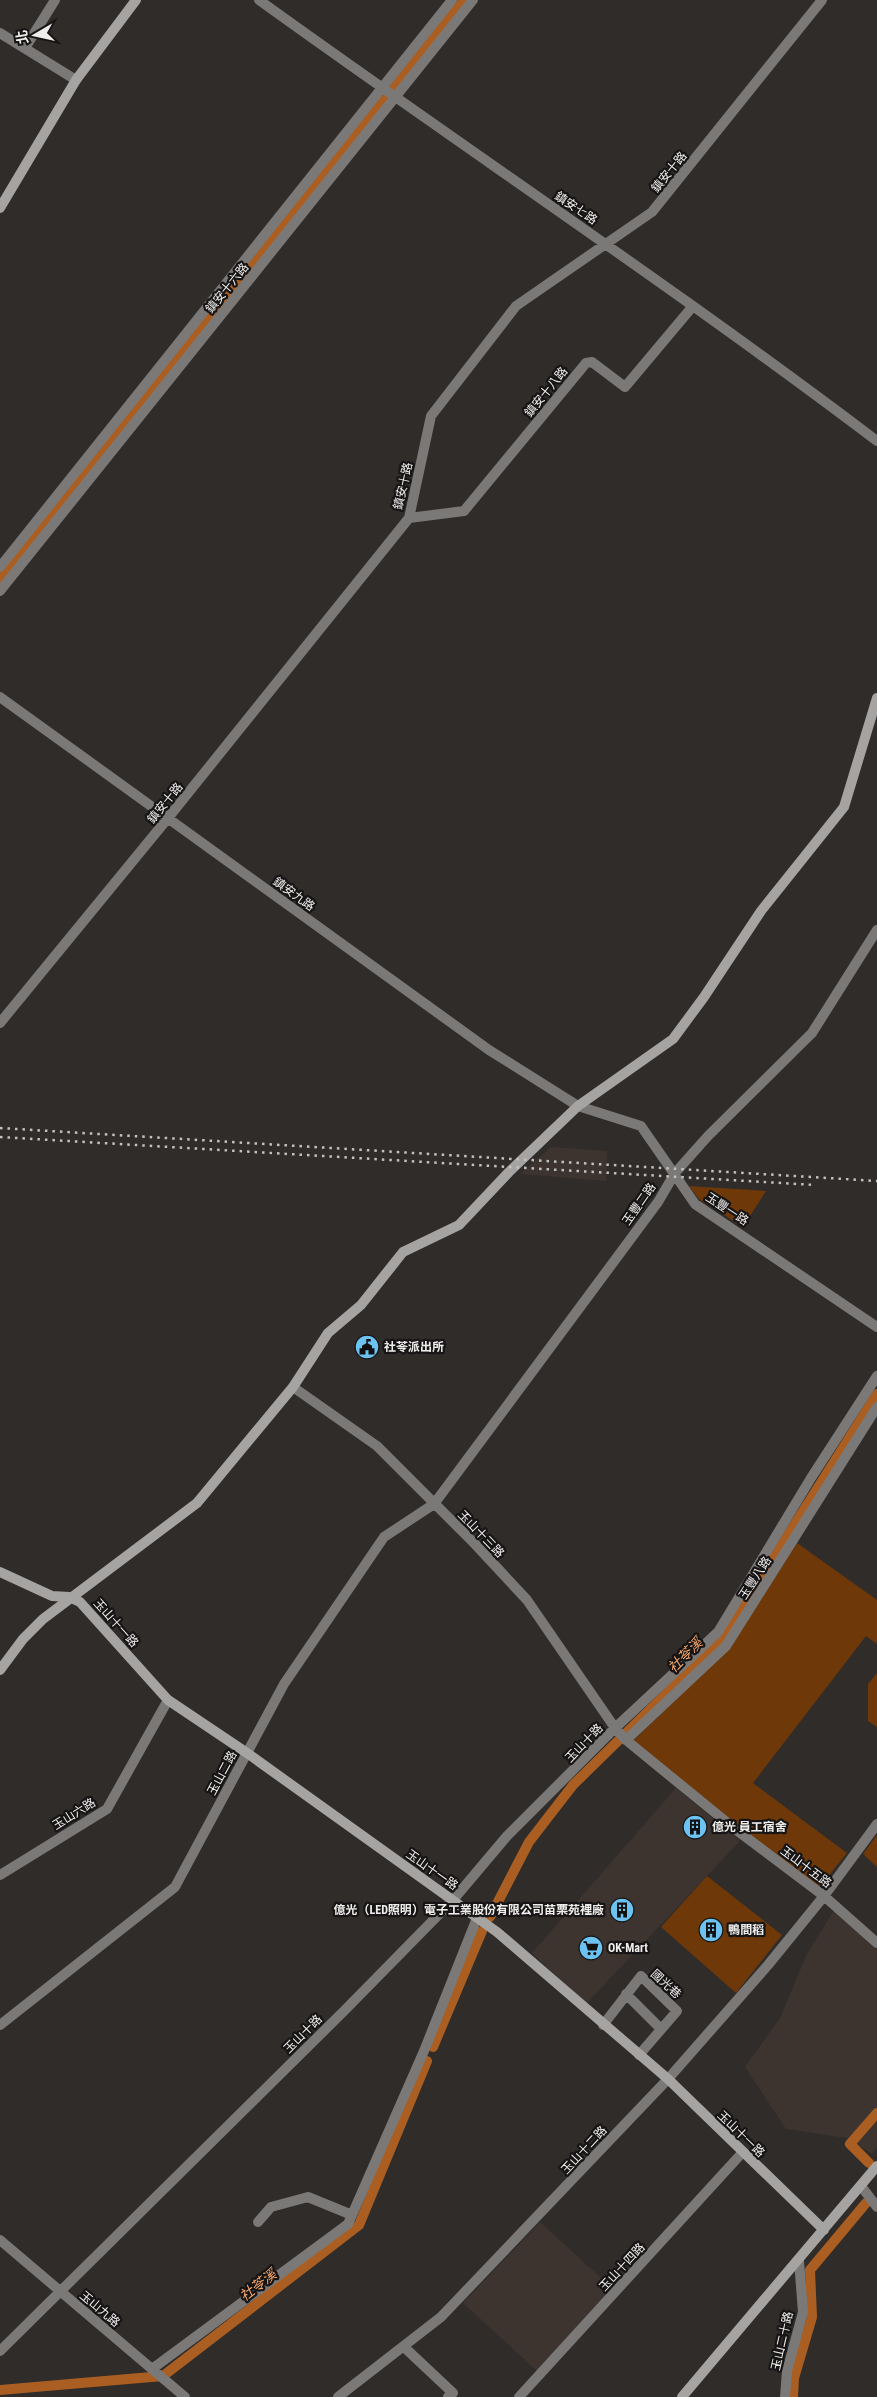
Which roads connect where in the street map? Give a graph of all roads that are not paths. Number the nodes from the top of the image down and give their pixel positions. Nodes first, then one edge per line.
1 (55, 0) edge
2 (136, 0) edge
3 (259, 0) edge
4 (452, 0) edge
5 (473, 0) edge
6 (822, 0) edge
7 (0, 33) edge
8 (25, 48) junction
9 (76, 80) junction
10 (380, 88) junction
11 (396, 99) junction
12 (0, 208) edge
13 (606, 243) junction
14 (693, 306) junction
15 (877, 441) edge
16 (408, 518) junction
17 (0, 568) edge
18 (0, 592) edge
19 (0, 697) edge
20 (877, 698) edge
21 (168, 818) junction
22 (877, 930) edge
23 (0, 1023) edge
24 (578, 1106) junction
25 (675, 1174) junction
26 (877, 1327) edge
27 (877, 1376) edge
28 (293, 1387) junction
29 (877, 1407) edge
30 (434, 1504) junction
31 (0, 1572) edge
32 (69, 1597) junction
33 (0, 1670) edge
34 (168, 1700) junction
35 (621, 1734) junction
36 (246, 1753) junction
37 (877, 1824) edge
38 (0, 1875) edge
39 (824, 1896) junction
40 (453, 1900) junction
41 (477, 1918) junction
42 (877, 1943) edge
43 (626, 1994) junction
44 (603, 2024) junction
45 (0, 2025) edge
46 (661, 2029) junction
47 (639, 2055) junction
48 (668, 2079) junction
49 (742, 2153) junction
50 (877, 2166) edge
51 (861, 2186) junction
52 (877, 2207) edge
53 (352, 2215) junction
54 (258, 2222) dead end
55 (824, 2230) junction
56 (0, 2240) edge
57 (798, 2261) junction
58 (61, 2291) junction
59 (404, 2347) junction
60 (0, 2350) edge
61 (152, 2369) junction
62 (185, 2397) edge
63 (338, 2397) edge
64 (448, 2397) edge
65 (519, 2397) edge
66 (682, 2397) edge
67 (785, 2397) edge

1 - 8 street
2 - 9 street
3 - 10 street, 鎮安七路
4 - 10 street
5 - 11 street, 鎮安十六路
6 - 13 street, 鎮安十路
7 - 8 street
8 - 9 street
9 - 12 street
10 - 11 street, 鎮安七路
10 - 17 street
11 - 13 street, 鎮安七路
11 - 18 street, 鎮安十六路
13 - 14 street, 鎮安七路
13 - 16 street, 鎮安十路
14 - 15 street, 鎮安七路
14 - 16 street, 鎮安十八路
16 - 21 street, 鎮安十路
19 - 21 street, 鎮安九路
20 - 24 street
21 - 23 street, 鎮安十路
21 - 24 street, 鎮安九路
22 - 25 street, 玉豐二路
24 - 25 street, 玉豐一路
24 - 28 street
25 - 26 street, 玉豐一路
25 - 30 street, 玉豐二路
27 - 35 street
28 - 30 street, 玉山十三路
28 - 32 street
29 - 35 street, 玉豐八路
30 - 35 street, 玉山十三路
30 - 36 street, 玉山二路
31 - 32 street, 玉山十一路
32 - 33 street
32 - 34 street, 玉山十一路
34 - 36 street, 玉山十一路
34 - 38 street, 玉山六路
35 - 39 street, 玉山十五路
35 - 40 street, 玉山十路
36 - 40 street, 玉山十一路
36 - 45 street, 玉山二路
37 - 39 street, 玉山十二路
39 - 42 street, 玉山十五路
39 - 48 street, 玉山十二路
40 - 41 street, 玉山十一路
40 - 58 street, 玉山十路
41 - 44 street, 玉山十一路
41 - 53 street
43 - 44 street, 國光巷
43 - 46 street
43 - 46 street, 國光巷
44 - 47 street, 玉山十一路
46 - 47 street, 國光巷
47 - 48 street, 玉山十一路
48 - 49 street, 玉山十一路
48 - 59 street, 玉山十二路
49 - 55 street, 玉山十一路
49 - 65 street, 玉山十四路
50 - 51 street
51 - 52 street
51 - 55 street
53 - 54 street
53 - 61 street
55 - 57 street
56 - 58 street, 玉山九路
57 - 66 street
57 - 67 street, 玉山二十路
58 - 60 street, 玉山十路
58 - 61 street, 玉山九路
59 - 63 street, 玉山十二路
59 - 64 street
61 - 62 street, 玉山九路

